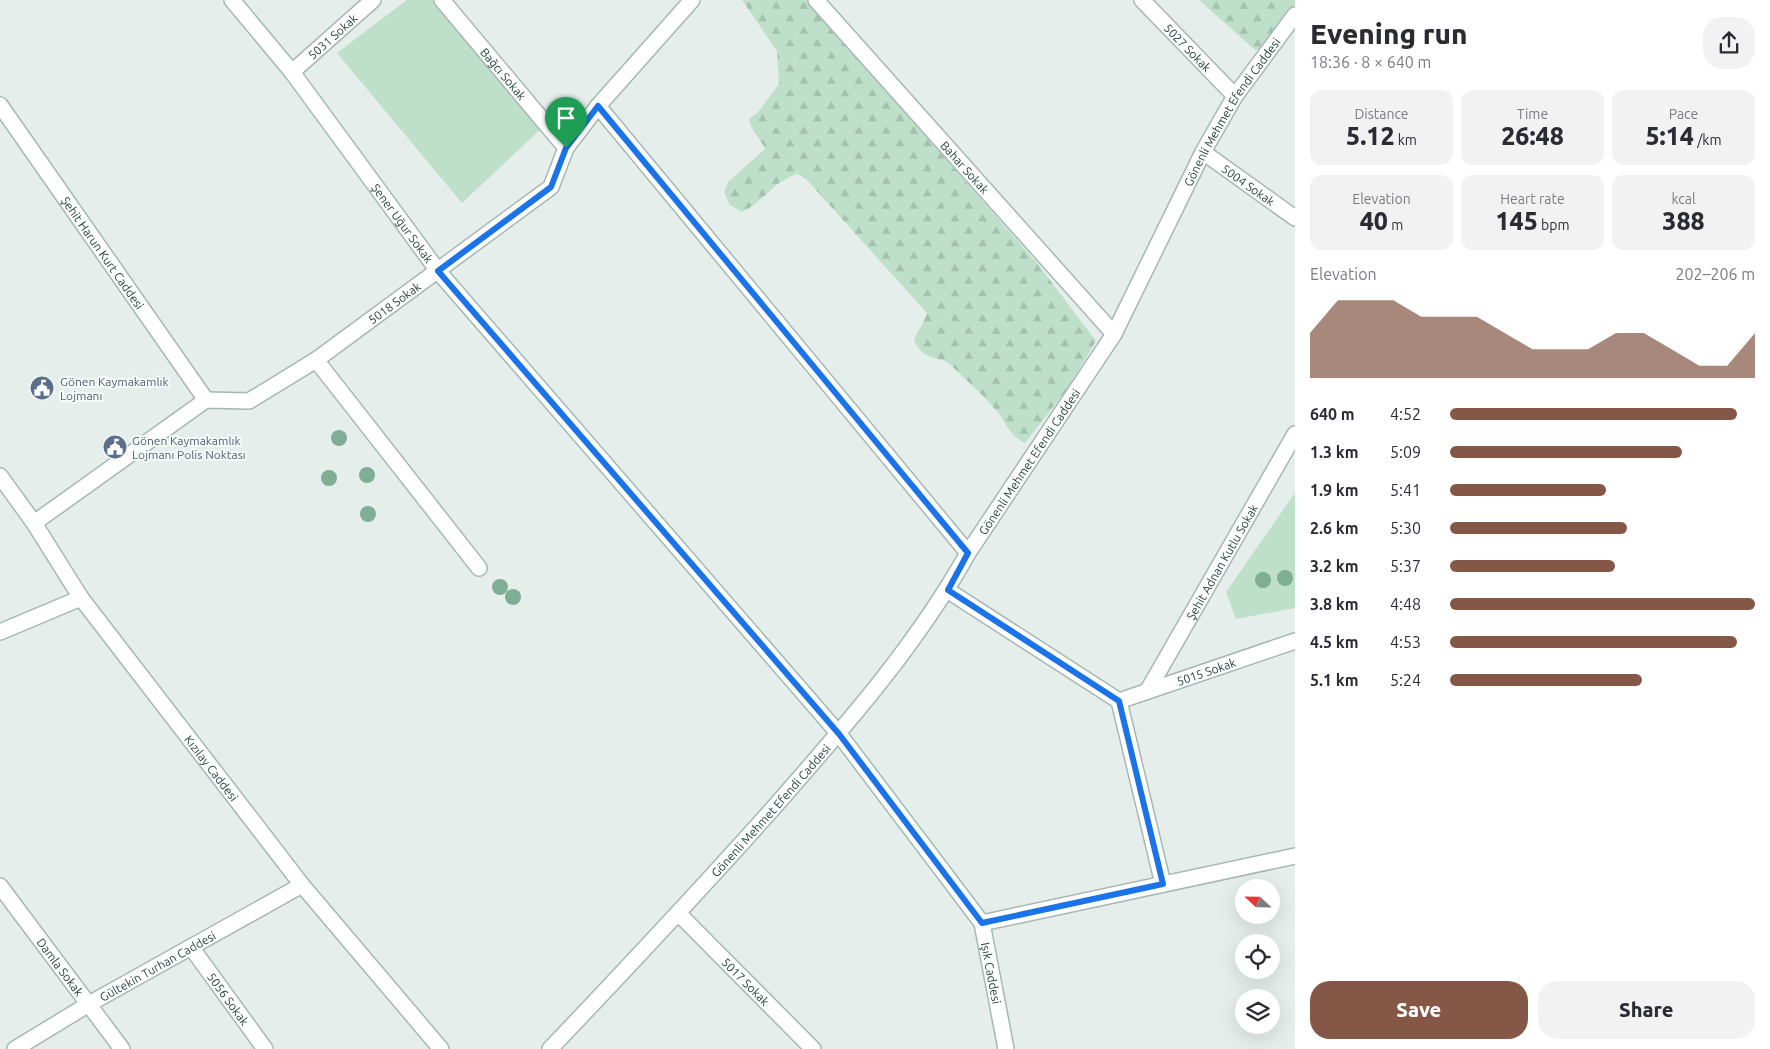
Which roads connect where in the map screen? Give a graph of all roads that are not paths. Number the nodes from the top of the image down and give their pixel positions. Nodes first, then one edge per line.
1 (232, 0) edge
2 (372, 0) edge
3 (442, 0) edge
4 (692, 0) edge
5 (816, 0) edge
6 (1142, 0) edge
7 (1295, 15) edge
8 (292, 72) junction
9 (1235, 96) junction
10 (0, 105) edge
11 (598, 106) junction
12 (566, 148) junction
13 (1203, 152) junction
14 (1295, 218) edge
15 (438, 271) junction
16 (1114, 334) junction
17 (316, 360) junction
18 (206, 400) junction
19 (1295, 434) edge
20 (0, 476) edge
21 (34, 523) junction
22 (968, 553) junction
23 (479, 568) dead end
24 (948, 590) junction
25 (81, 598) junction
26 (0, 632) edge
27 (1295, 641) edge
28 (1148, 690) junction
29 (1119, 701) junction
30 (839, 734) junction
31 (1295, 856) edge
32 (1163, 884) junction
33 (302, 885) junction
34 (0, 886) edge
35 (679, 914) junction
36 (982, 923) junction
37 (191, 947) junction
38 (89, 1004) junction
39 (15, 1049) edge
40 (122, 1049) edge
41 (265, 1049) edge
42 (441, 1049) edge
43 (550, 1049) edge
44 (813, 1049) edge
45 (1006, 1049) edge

1 - 8 street, Şener Uğur Sokak
2 - 8 street, 5031 Sokak
3 - 12 street, Bağcı Sokak
4 - 11 street, 5018 Sokak
5 - 16 street, Bahar Sokak
6 - 9 street, 5027 Sokak
7 - 9 street, Gönenli Mehmet Efendi Caddesi
8 - 15 street, Şener Uğur Sokak
9 - 13 street, Gönenli Mehmet Efendi Caddesi
10 - 18 street, Şehit Harun Kurt Caddesi
11 - 12 street, 5018 Sokak
11 - 22 street
12 - 15 street, 5018 Sokak
13 - 14 street, 5004 Sokak
13 - 16 street, Gönenli Mehmet Efendi Caddesi
15 - 17 street, 5018 Sokak
15 - 30 street, Şener Uğur Sokak
16 - 22 street, Gönenli Mehmet Efendi Caddesi
17 - 18 street, 5018 Sokak
17 - 23 street
18 - 21 street
19 - 28 street, Şehit Adnan Kutlu Sokak
20 - 21 street, Kızılay Caddesi
21 - 25 street, Kızılay Caddesi
22 - 24 street, Gönenli Mehmet Efendi Caddesi
24 - 29 street
24 - 30 street, Gönenli Mehmet Efendi Caddesi
25 - 26 street
25 - 33 street, Kızılay Caddesi
27 - 28 street, 5015 Sokak
28 - 29 street, 5015 Sokak
29 - 32 street
30 - 35 street, Gönenli Mehmet Efendi Caddesi
30 - 36 street, Işık Caddesi
31 - 32 street
32 - 36 street
33 - 37 street, Gültekin Turhan Caddesi
33 - 42 street, Kızılay Caddesi
34 - 38 street, Damla Sokak
35 - 43 street, Gönenli Mehmet Efendi Caddesi
35 - 44 street, 5017 Sokak
36 - 45 street, Işık Caddesi
37 - 38 street, Gültekin Turhan Caddesi
37 - 41 street, 5056 Sokak
38 - 39 street, Gültekin Turhan Caddesi
38 - 40 street, Damla Sokak

